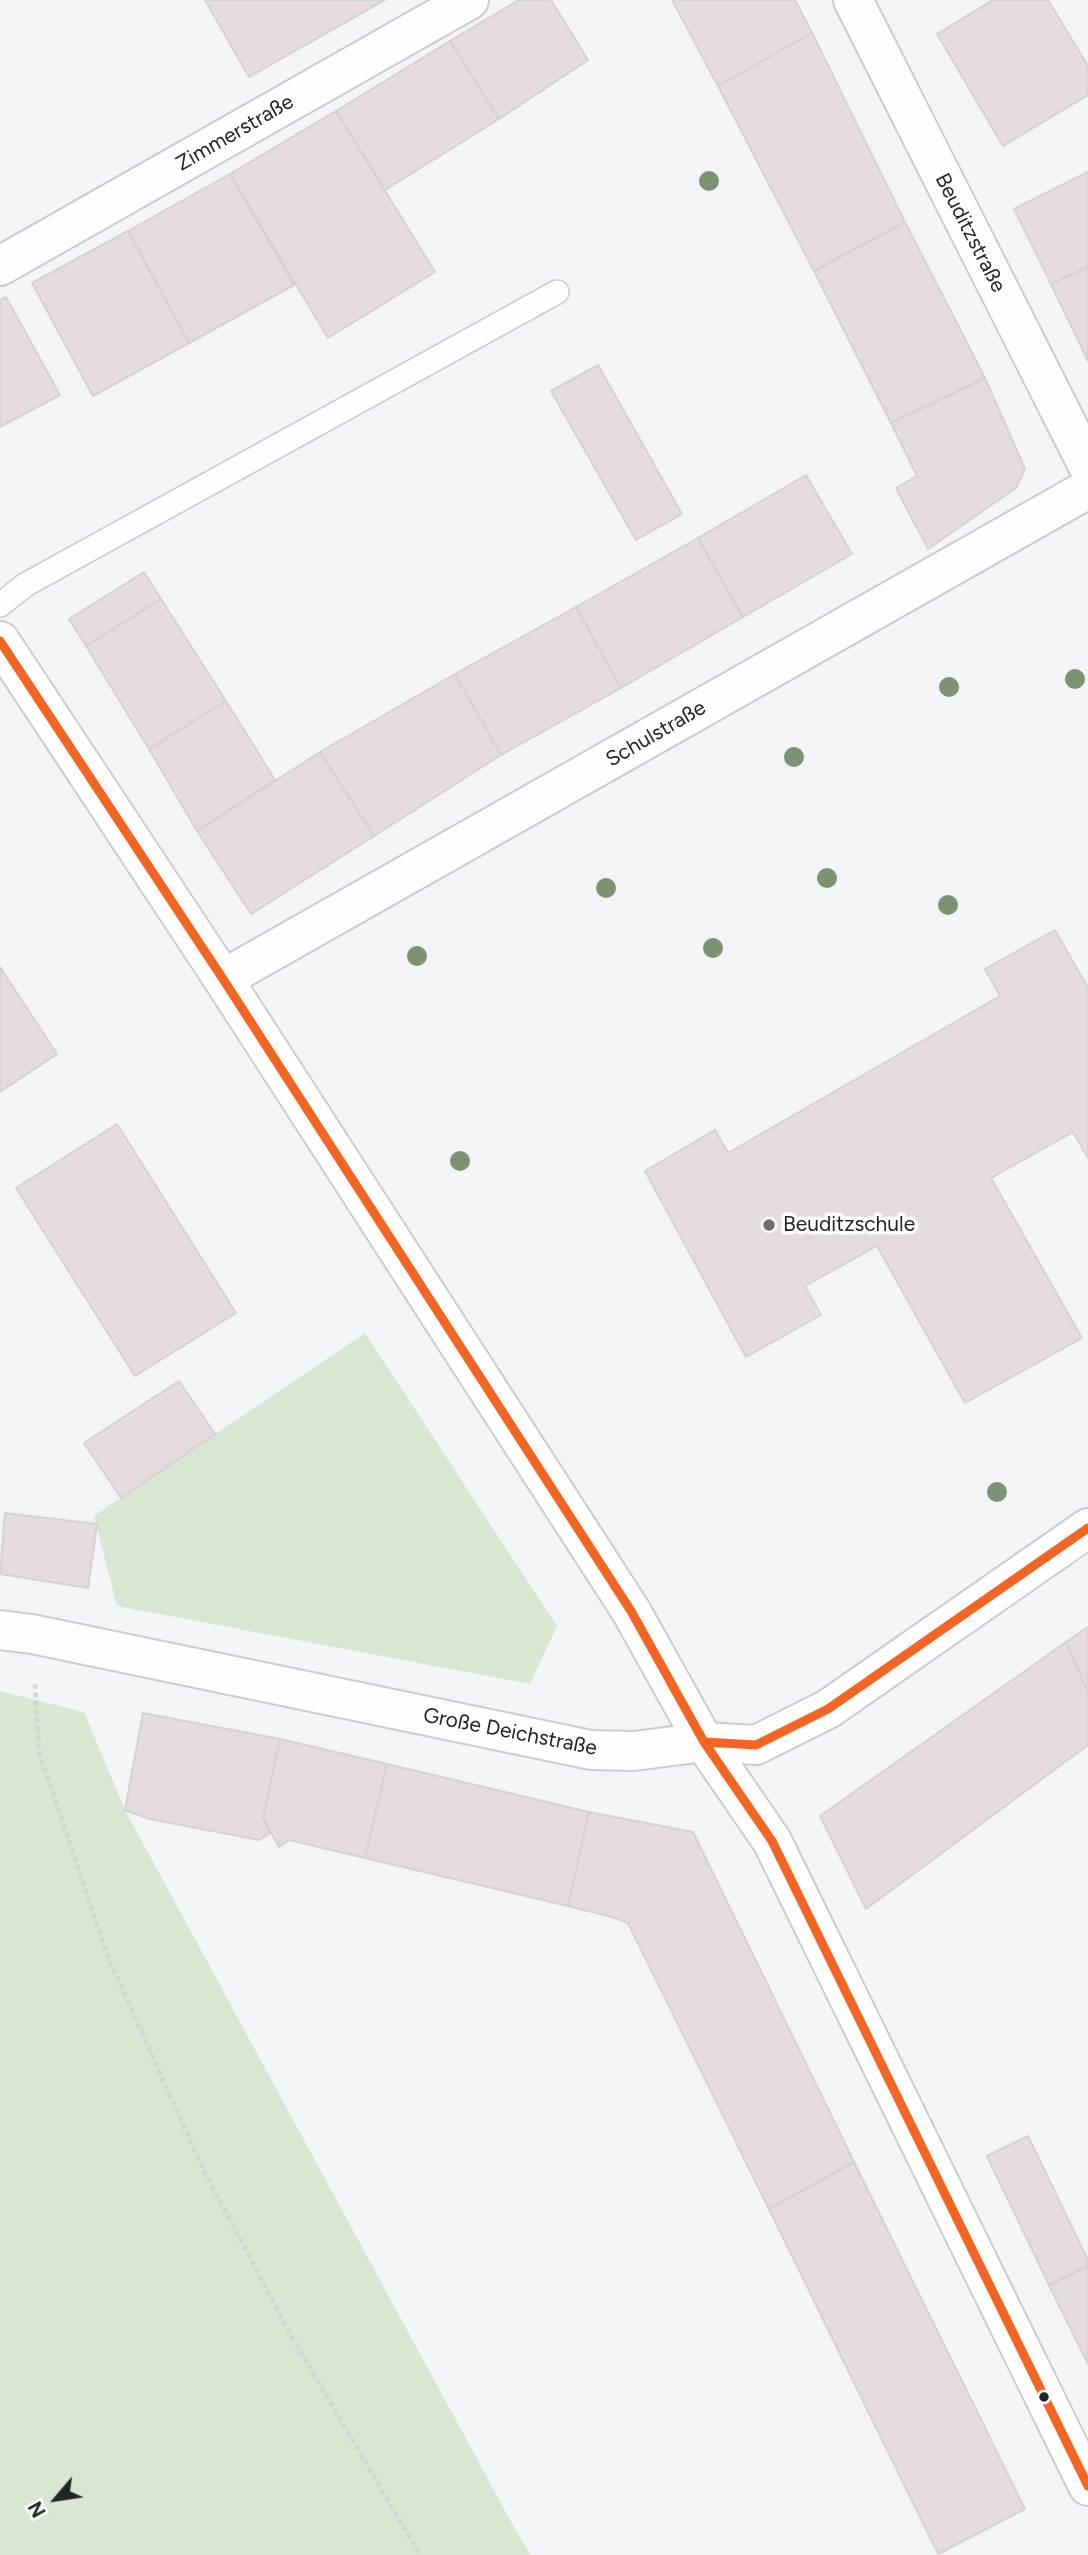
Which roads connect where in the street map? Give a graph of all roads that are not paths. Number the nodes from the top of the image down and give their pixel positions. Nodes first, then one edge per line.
1 (469, 0) edge
2 (853, 0) edge
3 (0, 266) edge
4 (557, 292) dead end
5 (1088, 466) edge
6 (1088, 489) edge
7 (0, 605) edge
8 (0, 641) edge
9 (223, 979) junction
10 (1088, 1528) edge
11 (16, 1632) edge
12 (704, 1742) junction
13 (1088, 2486) edge

1 - 3 street, Zimmerstraße
2 - 5 street, Beuditzstraße
4 - 7 lane
6 - 9 street, Schulstraße
8 - 9 street
9 - 12 street
10 - 12 street, Große Deichstraße
11 - 12 street, Große Deichstraße
12 - 13 street

